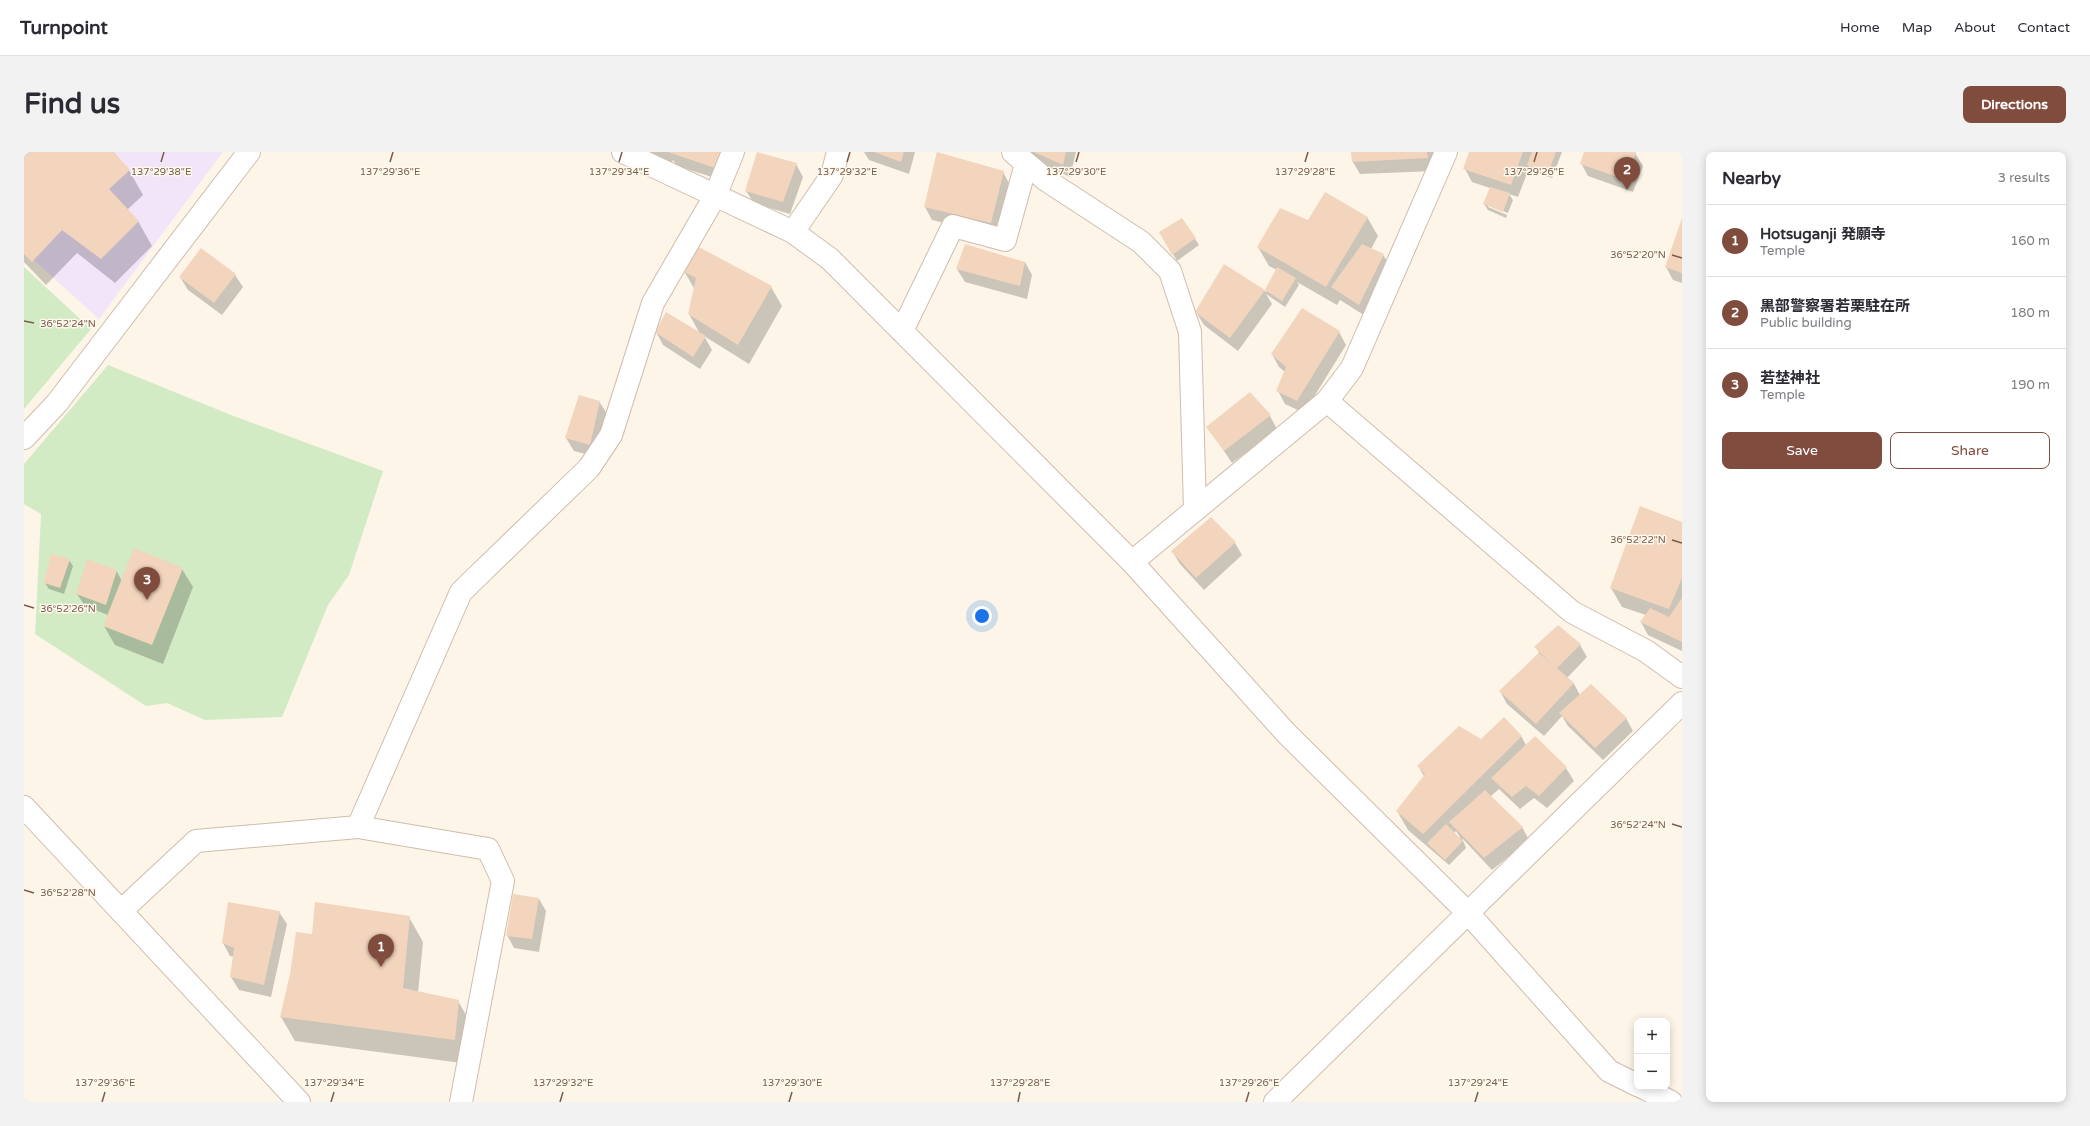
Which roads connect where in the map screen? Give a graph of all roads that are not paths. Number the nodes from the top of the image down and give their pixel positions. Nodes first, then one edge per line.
1 (249, 152) edge
2 (623, 152) edge
3 (733, 152) edge
4 (838, 152) edge
5 (1446, 152) edge
6 (1020, 158) edge
7 (715, 196) junction
8 (793, 232) junction
9 (902, 331) junction
10 (1326, 401) junction
11 (24, 438) edge
12 (1195, 510) junction
13 (1132, 562) junction
14 (1682, 677) edge
15 (1682, 702) edge
16 (24, 807) edge
17 (358, 827) junction
18 (121, 911) junction
19 (1468, 913) junction
20 (1634, 1083) edge
21 (1648, 1090) edge
22 (299, 1102) edge
23 (461, 1102) edge
24 (1275, 1102) edge
25 (1671, 1102) edge

1 - 11 street
2 - 7 street
3 - 7 street
4 - 8 street
5 - 10 street
6 - 9 street
6 - 12 street
7 - 8 street
7 - 17 street
8 - 9 street
9 - 13 street
10 - 12 street
10 - 14 street
12 - 13 street
13 - 19 street
15 - 19 street
16 - 18 street
17 - 18 street
17 - 23 street
18 - 22 street
19 - 20 street
19 - 24 street
21 - 25 street

